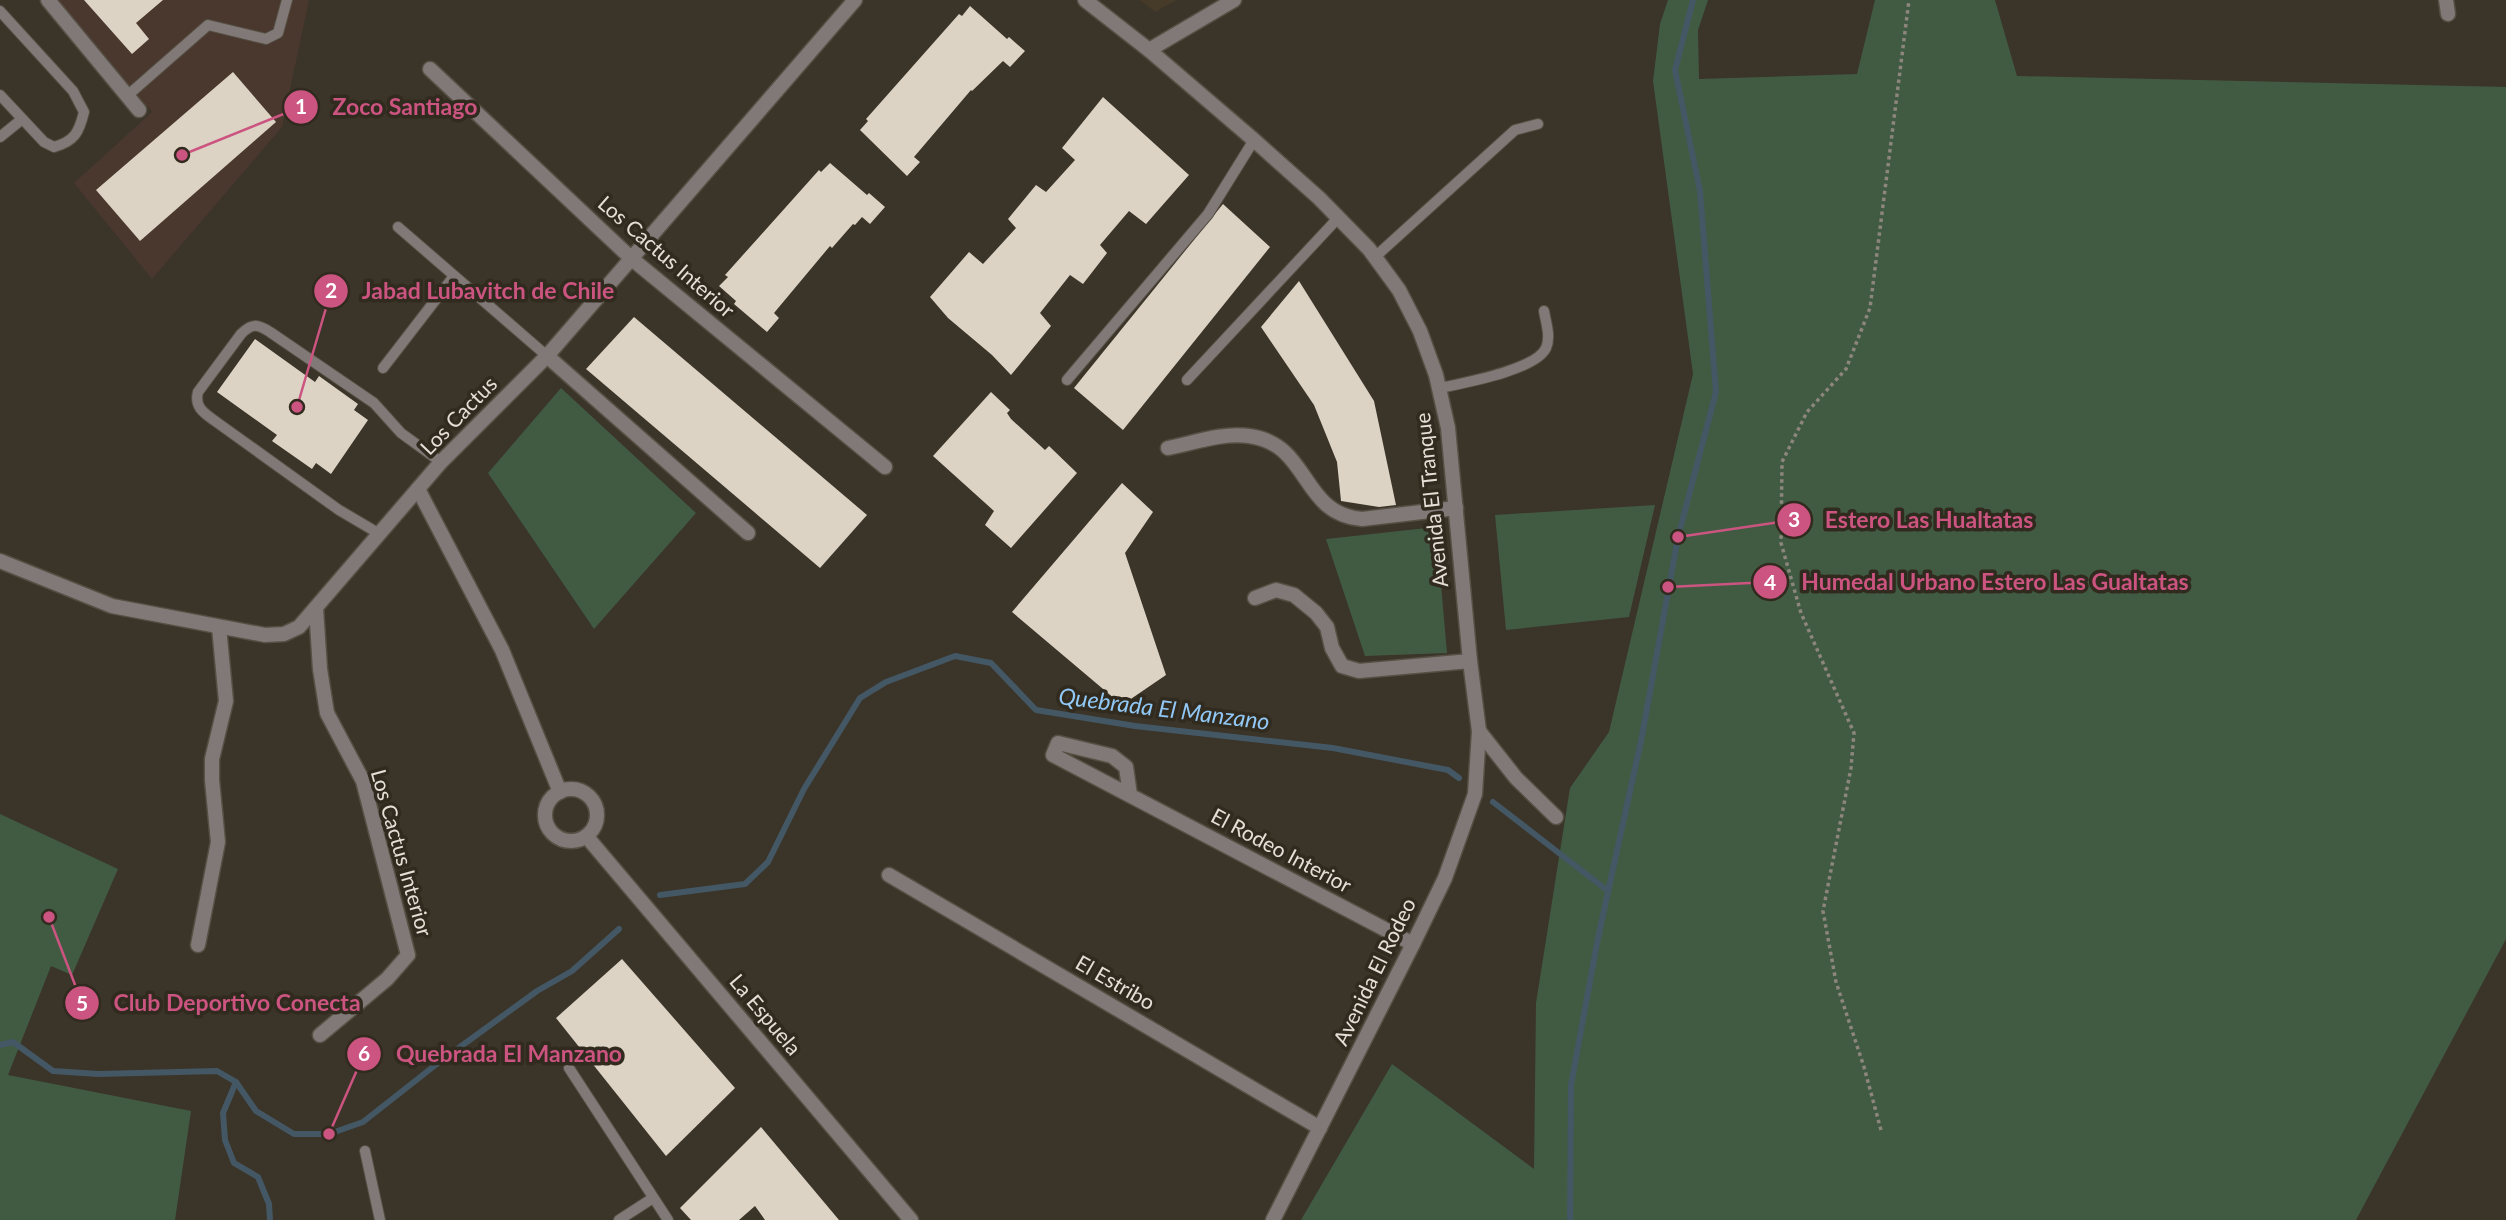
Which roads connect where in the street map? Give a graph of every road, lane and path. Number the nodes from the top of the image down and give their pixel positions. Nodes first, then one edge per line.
1 (48, 0) edge
2 (287, 0) edge
3 (855, 0) edge
4 (1086, 0) edge
5 (1234, 0) edge
6 (1909, 0) edge
7 (0, 11) edge
8 (1149, 50) junction
9 (430, 69) dead end
10 (0, 95) edge
11 (127, 96) junction
12 (139, 110) dead end
13 (21, 120) junction
14 (1538, 124) dead end
15 (0, 137) edge
16 (1254, 140) junction
17 (1339, 217) junction
18 (398, 228) dead end
19 (1375, 257) junction
20 (632, 259) junction
21 (454, 276) junction
22 (1544, 311) dead end
23 (547, 356) junction
24 (383, 368) dead end
25 (1067, 380) dead end
26 (1187, 380) dead end
27 (1440, 388) junction
28 (1168, 447) dead end
29 (441, 462) junction
30 (885, 467) dead end
31 (418, 489) junction
32 (1455, 508) junction
33 (378, 533) junction
34 (748, 533) dead end
35 (0, 561) edge
36 (1255, 598) dead end
37 (316, 608) junction
38 (219, 626) junction
39 (1470, 661) junction
40 (1479, 731) junction
41 (560, 792) junction
42 (1129, 795) junction
43 (1556, 817) dead end
44 (587, 837) junction
45 (889, 874) dead end
46 (1413, 944) junction
47 (198, 945) dead end
48 (320, 1035) dead end
49 (569, 1068) dead end
50 (1320, 1128) junction
51 (1881, 1130) dead end
52 (365, 1151) dead end
53 (653, 1198) junction
54 (380, 1220) edge
55 (619, 1220) edge
56 (668, 1220) edge
57 (911, 1220) edge
58 (1273, 1220) edge

1 - 11 street
2 - 11 lane
3 - 20 street, Los Cactus
4 - 8 street, Avenida El Tranque
5 - 8 street
6 - 51 path
7 - 13 lane
8 - 16 street, Avenida El Tranque
9 - 20 street, Los Cactus Interior
10 - 13 lane
11 - 12 street
13 - 15 lane
14 - 19 lane
16 - 17 street, Avenida El Tranque
16 - 25 lane
17 - 19 street, Avenida El Tranque
17 - 26 lane
18 - 21 lane
19 - 27 street, Avenida El Tranque
20 - 23 street, Los Cactus
20 - 30 street, Los Cactus Interior
21 - 23 lane
21 - 24 lane
22 - 27 lane
23 - 29 street, Los Cactus
23 - 34 street
27 - 32 street, Avenida El Tranque
28 - 32 street
29 - 31 street, Los Cactus
29 - 33 lane
31 - 33 street, Los Cactus
31 - 41 street
32 - 39 street, Avenida El Tranque
33 - 37 street, Los Cactus
35 - 38 street, Los Cactus
36 - 39 street
37 - 38 street, Los Cactus
37 - 48 street, Los Cactus Interior
38 - 47 street
39 - 40 street, Avenida El Tranque
40 - 43 street
40 - 46 street, Avenida El Rodeo
41 - 44 street
41 - 44 street
42 - 42 street, El Rodeo Interior
42 - 46 street, El Rodeo Interior
44 - 57 street, La Espuela
45 - 50 street, El Estribo
46 - 50 street, Avenida El Rodeo
49 - 53 lane
50 - 58 street, Avenida El Rodeo
52 - 54 lane
53 - 55 lane
53 - 56 lane

